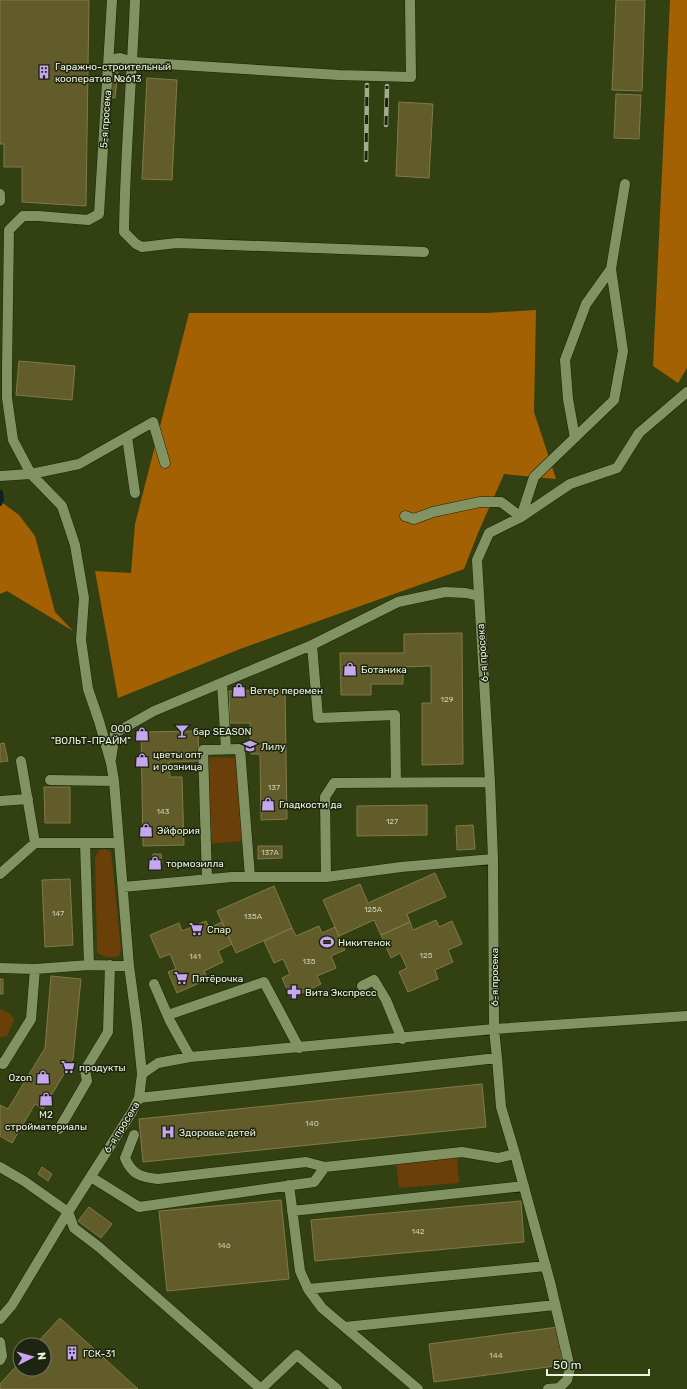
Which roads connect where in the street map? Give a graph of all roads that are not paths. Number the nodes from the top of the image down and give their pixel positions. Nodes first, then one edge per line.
1 (112, 0) edge
2 (135, 0) edge
3 (410, 0) edge
4 (109, 60) junction
5 (132, 62) junction
6 (625, 184) dead end
7 (0, 194) edge
8 (0, 201) edge
9 (424, 252) dead end
10 (611, 269) junction
11 (687, 392) edge
12 (127, 437) junction
13 (576, 438) junction
14 (165, 463) dead end
15 (31, 474) junction
16 (0, 476) edge
17 (135, 493) dead end
18 (405, 516) dead end
19 (521, 517) junction
20 (479, 596) junction
21 (312, 645) junction
22 (222, 683) junction
23 (226, 749) junction
24 (21, 761) dead end
25 (111, 763) junction
26 (50, 780) dead end
27 (114, 781) junction
28 (490, 782) junction
29 (396, 783) junction
30 (28, 799) junction
31 (0, 801) edge
32 (36, 843) junction
33 (118, 843) junction
34 (85, 844) junction
35 (493, 859) junction
36 (0, 874) edge
37 (250, 877) junction
38 (326, 877) junction
39 (207, 879) junction
40 (123, 886) junction
41 (89, 965) junction
42 (110, 966) junction
43 (129, 966) junction
44 (0, 968) edge
45 (35, 969) junction
46 (154, 984) dead end
47 (362, 986) dead end
48 (168, 1016) junction
49 (687, 1016) edge
50 (494, 1029) junction
51 (402, 1039) junction
52 (299, 1048) junction
53 (190, 1057) junction
54 (497, 1058) junction
55 (0, 1063) edge
56 (142, 1074) junction
57 (139, 1098) junction
58 (59, 1129) dead end
59 (134, 1135) dead end
60 (515, 1154) junction
61 (0, 1167) edge
62 (325, 1167) junction
63 (91, 1176) junction
64 (289, 1186) junction
65 (524, 1186) junction
66 (292, 1211) junction
67 (68, 1212) junction
68 (546, 1266) junction
69 (308, 1289) junction
70 (555, 1305) junction
71 (0, 1319) edge
72 (345, 1327) junction
73 (0, 1342) edge
74 (0, 1360) edge
75 (261, 1389) edge
76 (337, 1389) edge
77 (418, 1389) edge
78 (548, 1389) edge

1 - 4 street, 5-я просека
2 - 5 street
3 - 5 street
4 - 5 street
4 - 15 street, 5-я просека
5 - 9 street
6 - 10 street
7 - 8 street
10 - 13 street
10 - 13 street
11 - 19 street, 6-я просека
12 - 14 street
12 - 15 street
12 - 17 street
13 - 19 street
15 - 16 street
15 - 25 street
18 - 19 street
19 - 20 street, 6-я просека
20 - 21 street
20 - 28 street, 6-я просека
21 - 22 street
21 - 29 street
22 - 23 street
22 - 25 street
23 - 37 street
23 - 39 street
24 - 30 street
25 - 27 street, 6-я просека
26 - 27 street
27 - 33 street, 6-я просека
28 - 29 street
28 - 35 street, 6-я просека
29 - 38 street
30 - 31 street
30 - 32 street
32 - 34 street
32 - 36 street
33 - 34 street
33 - 40 street, 6-я просека
34 - 41 street
35 - 38 street
35 - 50 street, 6-я просека
37 - 38 street
37 - 39 street
39 - 40 street
40 - 43 street, 6-я просека
41 - 42 street
41 - 45 street
42 - 43 street
42 - 58 street
43 - 56 street, 6-я просека
44 - 45 street
45 - 55 street
46 - 48 street
47 - 51 street
48 - 52 street
48 - 53 street
49 - 50 street
50 - 51 street
50 - 54 street, 6-я просека
51 - 52 street
52 - 53 street
53 - 56 street
54 - 57 street
54 - 60 street, 6-я просека
56 - 57 street, 6-я просека
57 - 63 street, 6-я просека
59 - 62 street
60 - 62 street
60 - 65 street, 6-я просека
61 - 67 street
62 - 64 street
63 - 64 street
63 - 67 street, 6-я просека
64 - 66 street
65 - 66 street
65 - 68 street, 6-я просека
66 - 69 street
67 - 71 street, 6-я просека
67 - 75 street
68 - 69 street
68 - 70 street, 6-я просека
69 - 72 street
70 - 72 street
70 - 78 street, 6-я просека
72 - 77 street
73 - 74 street
75 - 76 street

